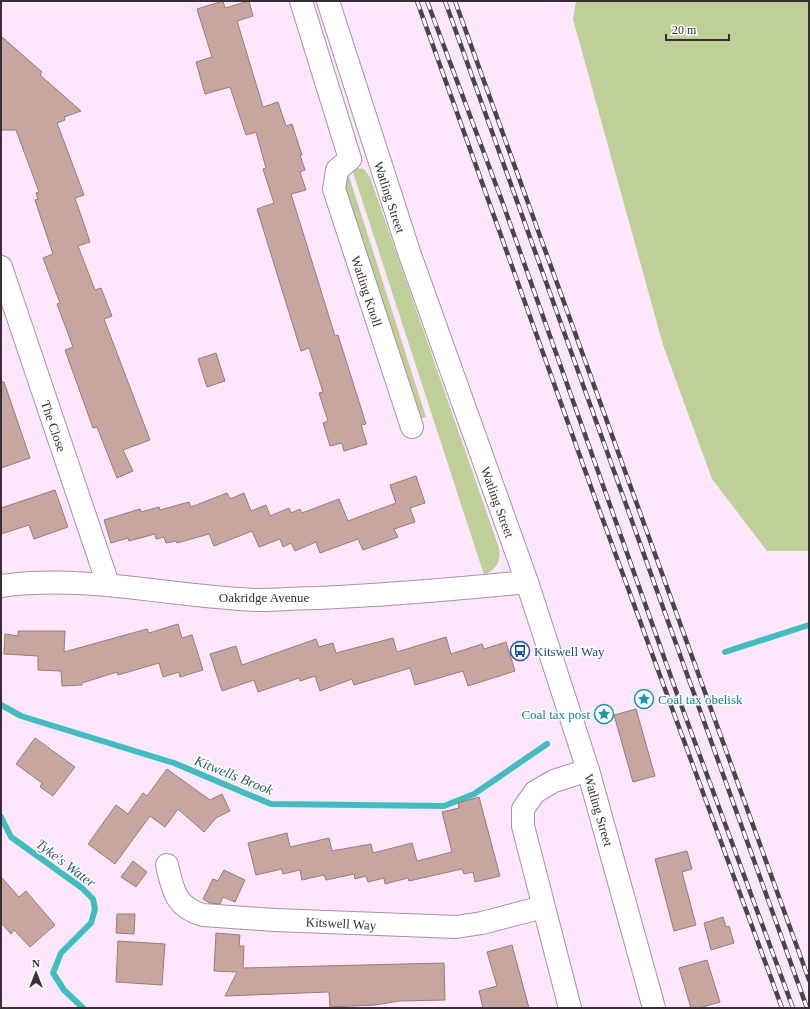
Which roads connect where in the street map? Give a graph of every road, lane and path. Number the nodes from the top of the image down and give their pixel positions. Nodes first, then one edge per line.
1 (302, 1) edge
2 (328, 1) edge
3 (376, 152) junction
4 (350, 159) junction
5 (1, 267) edge
6 (412, 427) dead end
7 (527, 582) junction
8 (108, 584) junction
9 (1, 586) edge
10 (588, 770) junction
11 (167, 865) dead end
12 (543, 907) junction
13 (570, 1008) edge
14 (654, 1008) edge

1 - 4 street
2 - 3 street, Watling Street
3 - 4 street
3 - 7 street, Watling Street
4 - 6 street, Watling Knoll
5 - 8 street, The Close
7 - 8 street, Oakridge Avenue
7 - 10 street, Watling Street
8 - 9 street, Oakridge Avenue
10 - 12 street
10 - 14 street, Watling Street
11 - 12 street, Kitswell Way
12 - 13 street

